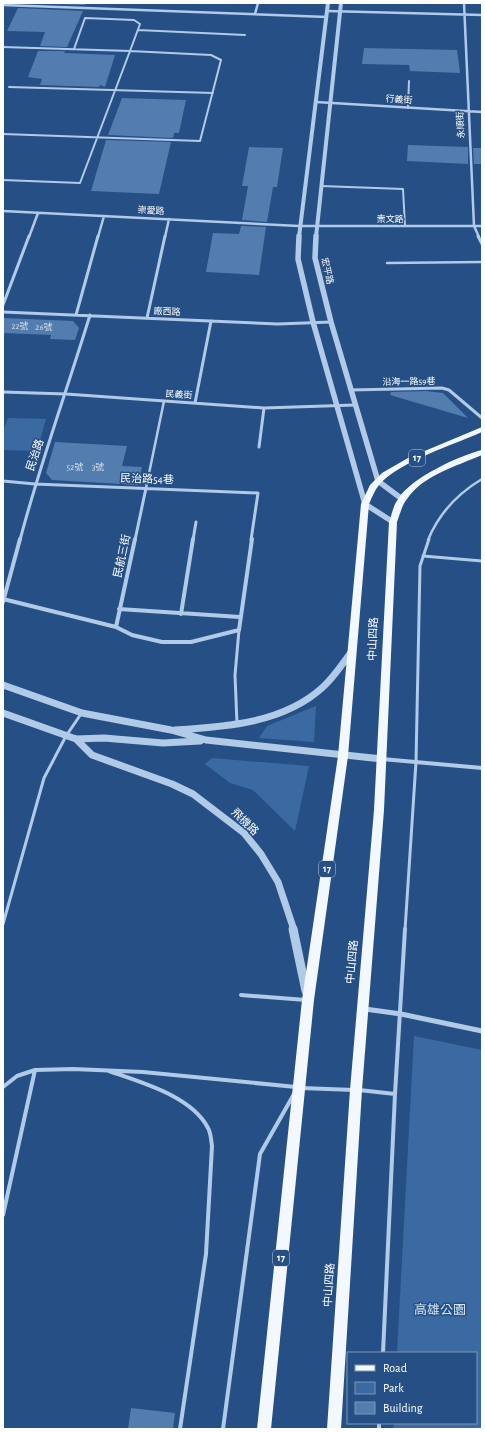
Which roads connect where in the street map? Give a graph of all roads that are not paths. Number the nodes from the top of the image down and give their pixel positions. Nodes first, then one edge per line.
1 (91, 3) edge
2 (258, 3) edge
3 (328, 3) edge
4 (341, 3) edge
5 (464, 3) edge
6 (3, 5) edge
7 (85, 8) junction
8 (340, 11) junction
9 (255, 14) junction
10 (327, 14) junction
11 (465, 15) junction
12 (482, 15) edge
13 (138, 30) junction
14 (246, 35) dead end
15 (3, 46) edge
16 (74, 49) junction
17 (130, 51) junction
18 (409, 81) dead end
19 (9, 87) dead end
20 (115, 90) junction
21 (213, 93) junction
22 (316, 102) junction
23 (329, 103) junction
24 (408, 108) junction
25 (468, 112) junction
26 (482, 112) edge
27 (3, 134) edge
28 (97, 138) junction
29 (3, 180) edge
30 (321, 186) junction
31 (3, 211) edge
32 (38, 213) junction
33 (104, 216) junction
34 (169, 219) junction
35 (299, 226) junction
36 (405, 226) junction
37 (474, 226) junction
38 (482, 226) edge
39 (317, 227) junction
40 (482, 244) edge
41 (387, 262) dead end
42 (482, 262) edge
43 (3, 305) edge
44 (3, 312) edge
45 (76, 315) junction
46 (90, 315) junction
47 (147, 318) junction
48 (211, 321) junction
49 (313, 322) junction
50 (331, 322) junction
51 (350, 390) junction
52 (3, 392) edge
53 (66, 394) junction
54 (164, 401) junction
55 (195, 403) junction
56 (355, 405) junction
57 (336, 407) junction
58 (264, 408) junction
59 (482, 418) edge
60 (482, 429) edge
61 (260, 447) dead end
62 (482, 452) edge
63 (482, 479) edge
64 (3, 481) edge
65 (378, 481) junction
66 (35, 484) junction
67 (146, 488) junction
68 (402, 499) junction
69 (365, 504) junction
70 (196, 522) dead end
71 (393, 522) junction
72 (423, 556) junction
73 (482, 561) edge
74 (3, 600) edge
75 (120, 609) junction
76 (181, 614) junction
77 (240, 617) junction
78 (116, 627) junction
79 (239, 630) junction
80 (353, 649) junction
81 (3, 685) edge
82 (3, 713) edge
83 (82, 713) junction
84 (237, 724) junction
85 (171, 730) junction
86 (66, 736) junction
87 (76, 739) junction
88 (206, 740) junction
89 (343, 756) junction
90 (382, 759) junction
91 (416, 762) junction
92 (482, 768) edge
93 (3, 924) edge
94 (240, 995) dead end
95 (308, 1000) junction
96 (362, 1009) junction
97 (401, 1014) junction
98 (482, 1032) edge
99 (35, 1070) junction
100 (109, 1071) junction
101 (3, 1087) edge
102 (298, 1088) junction
103 (356, 1090) junction
104 (395, 1094) junction
105 (3, 1215) edge
106 (383, 1352) edge
107 (180, 1429) edge
108 (223, 1429) edge
109 (264, 1429) edge
110 (334, 1429) edge

1 - 7 street
2 - 9 street
3 - 10 street
4 - 8 street, 宏平路
5 - 11 street, 永順街
6 - 7 street
7 - 9 street
8 - 10 street
8 - 11 street
8 - 23 street, 宏平路
9 - 10 street
10 - 22 street
11 - 12 street
11 - 25 street, 永順街
13 - 14 lane
13 - 16 lane
13 - 17 lane
15 - 16 lane
16 - 17 lane
17 - 20 lane
17 - 21 lane
18 - 24 lane
19 - 20 lane
20 - 21 lane
20 - 28 lane
21 - 28 lane
22 - 23 street, 行義街
22 - 35 street
23 - 24 street, 行義街
23 - 30 street, 宏平路
24 - 25 street, 行義街
25 - 26 street, 行義街
25 - 37 street, 永順街
27 - 28 lane
28 - 29 lane
30 - 36 lane
30 - 39 street, 宏平路
31 - 32 street, 崇愛路
32 - 33 street, 崇愛路
32 - 43 street
33 - 34 street, 崇愛路
33 - 45 street
34 - 35 street, 崇愛路
34 - 47 street
35 - 39 street, 崇文路
35 - 49 street
36 - 37 street, 崇文路
36 - 39 street, 崇文路
37 - 38 street, 崇文路
37 - 40 street, 永順街
39 - 50 street, 宏平路
41 - 42 lane
44 - 45 street, 廠西路
45 - 46 street, 廠西路
46 - 47 street, 廠西路
46 - 53 street, 民治路
47 - 48 street, 廠西路
48 - 49 street, 廠西路
48 - 55 street
49 - 50 street, 廠西路
49 - 57 street
50 - 51 street, 宏平路
51 - 56 street, 宏平路
51 - 59 street, 沿海一路59巷
52 - 53 street, 民義街
53 - 54 street, 民義街
53 - 66 street, 民治路
54 - 55 street, 民義街
54 - 67 lane
55 - 58 street, 民義街
56 - 57 street, 民義街
56 - 65 street, 宏平路
57 - 58 street, 民義街
57 - 69 street
58 - 61 street
60 - 65 main road, 17
62 - 68 main road, 17
63 - 72 lane
64 - 66 street, 民治路54巷
65 - 68 street
65 - 69 main road, 17
66 - 67 street, 民治路54巷
66 - 74 street, 民治路
67 - 75 street, 民航三街
67 - 77 street, 民治路54巷
68 - 71 main road, 中山四路 / 17
69 - 71 street
69 - 80 main road, 中山四路 / 17
70 - 76 street
71 - 90 main road, 中山四路 / 17
72 - 73 lane
72 - 91 lane
74 - 78 street
75 - 76 street
75 - 78 street, 民航三街
76 - 77 street
77 - 79 street
78 - 79 street
79 - 84 lane
80 - 84 street
80 - 89 main road, 中山四路 / 17
81 - 83 street, 飛機路
82 - 86 street, 飛機路
83 - 85 street, 飛機路
83 - 86 lane
84 - 85 street
85 - 88 street, 飛機路
86 - 87 street, 飛機路
86 - 93 lane
87 - 88 street, 飛機路
87 - 95 street, 飛機路
88 - 89 street, 飛機路
89 - 90 street, 飛機路
89 - 95 main road, 中山四路 / 17
90 - 91 street
90 - 96 main road, 中山四路 / 17
91 - 92 street
91 - 97 lane
94 - 95 lane
95 - 102 main road, 中山四路 / 17
96 - 97 street
96 - 103 main road, 中山四路 / 17
97 - 98 street
97 - 104 lane
99 - 100 lane
99 - 101 lane
99 - 105 lane
100 - 102 lane
100 - 107 lane
102 - 103 lane
102 - 108 lane
102 - 109 main road, 中山四路 / 17
103 - 104 lane
103 - 110 main road, 中山四路 / 17
104 - 106 lane

